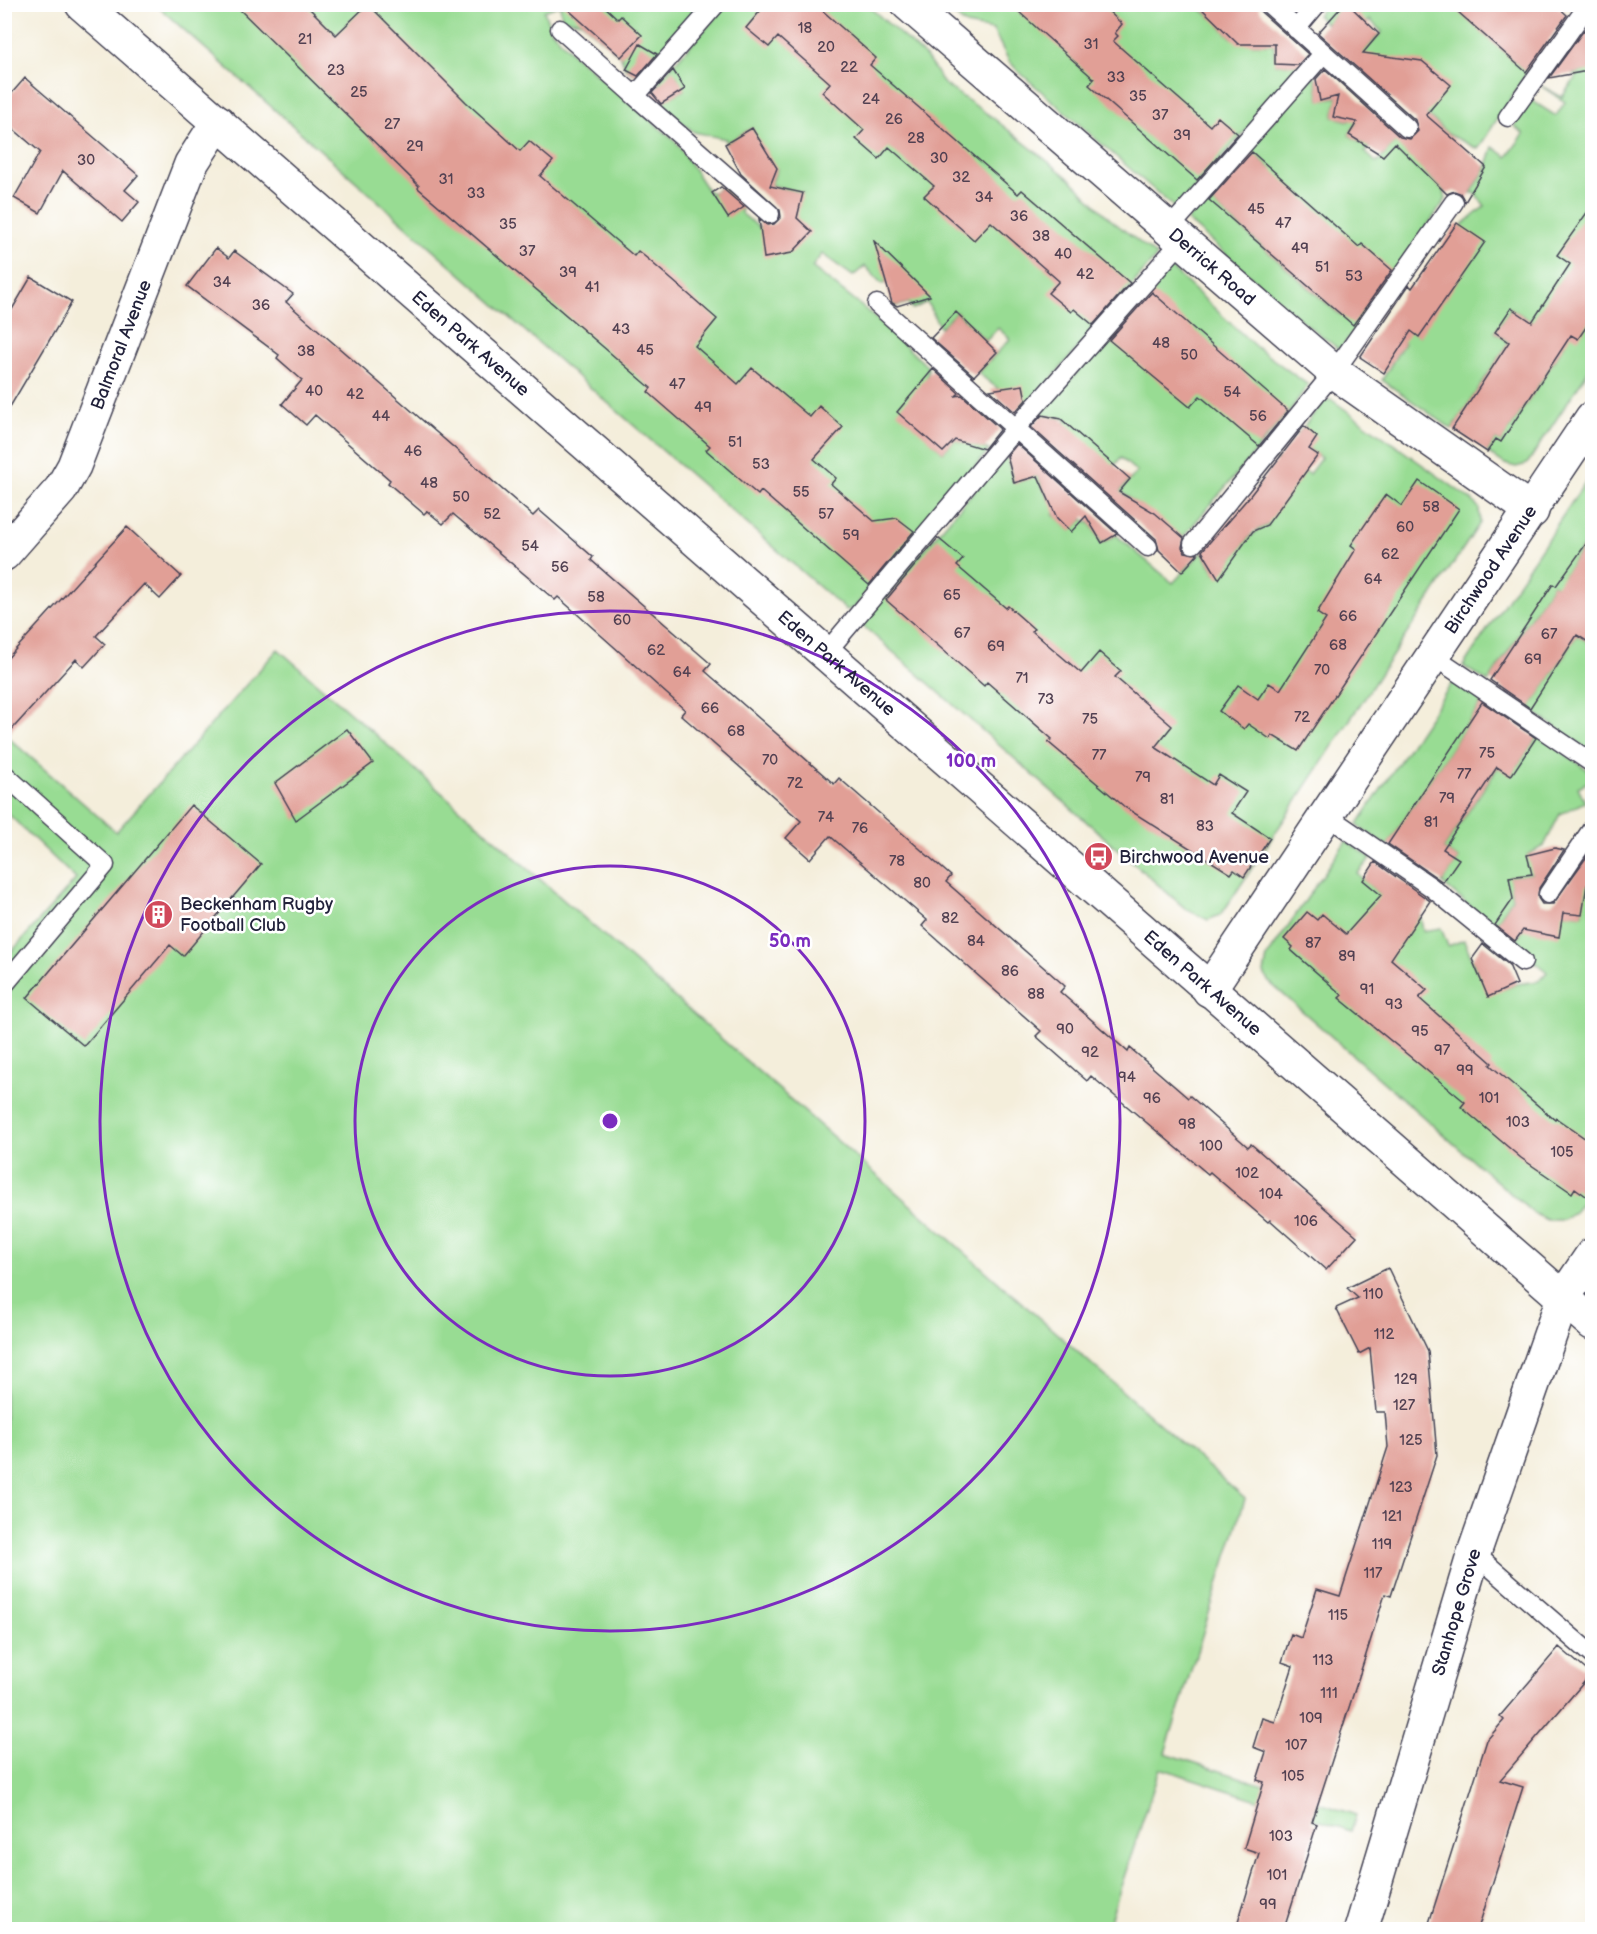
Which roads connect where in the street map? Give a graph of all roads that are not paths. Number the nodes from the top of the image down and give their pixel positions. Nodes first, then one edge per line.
1 (716, 4) edge
2 (908, 4) edge
3 (1269, 4) edge
4 (1317, 4) edge
5 (1589, 4) edge
6 (86, 6) edge
7 (560, 29) dead end
8 (1296, 29) junction
9 (1323, 54) junction
10 (635, 96) junction
11 (1508, 117) dead end
12 (218, 122) junction
13 (1407, 128) dead end
14 (1454, 202) dead end
15 (770, 214) dead end
16 (1174, 236) junction
17 (877, 304) dead end
18 (1334, 372) junction
19 (1593, 418) edge
20 (1016, 429) junction
21 (1532, 511) junction
22 (1193, 544) dead end
23 (1148, 547) dead end
24 (4, 554) edge
25 (824, 655) junction
26 (1432, 655) junction
27 (1593, 763) edge
28 (4, 774) edge
29 (1326, 815) junction
30 (1593, 830) edge
31 (1548, 894) dead end
32 (1523, 962) dead end
33 (4, 985) edge
34 (1209, 990) junction
35 (1593, 1255) edge
36 (1563, 1298) junction
37 (1593, 1323) edge
38 (1474, 1552) junction
39 (1593, 1655) edge
40 (1361, 1929) edge

1 - 10 lane
2 - 16 street, Derrick Road
3 - 8 lane
4 - 8 lane
5 - 11 lane
6 - 12 street, Eden Park Avenue
7 - 10 lane
8 - 9 lane
9 - 13 lane
9 - 16 lane
10 - 15 lane
12 - 24 street, Balmoral Avenue
12 - 25 street, Eden Park Avenue
14 - 18 lane
16 - 18 street, Derrick Road
16 - 20 lane
17 - 20 lane
18 - 21 street, Derrick Road
18 - 22 lane
19 - 21 street, Birchwood Avenue
20 - 23 lane
20 - 25 lane
21 - 26 street, Birchwood Avenue
25 - 34 street, Eden Park Avenue
26 - 27 lane
26 - 29 street, Birchwood Avenue
28 - 33 lane
29 - 32 lane
29 - 34 street, Birchwood Avenue
30 - 31 lane
34 - 36 street, Eden Park Avenue
35 - 36 street, Stanhope Grove
36 - 37 street, Eden Park Avenue
36 - 38 street, Stanhope Grove
38 - 39 lane
38 - 40 street, Stanhope Grove

